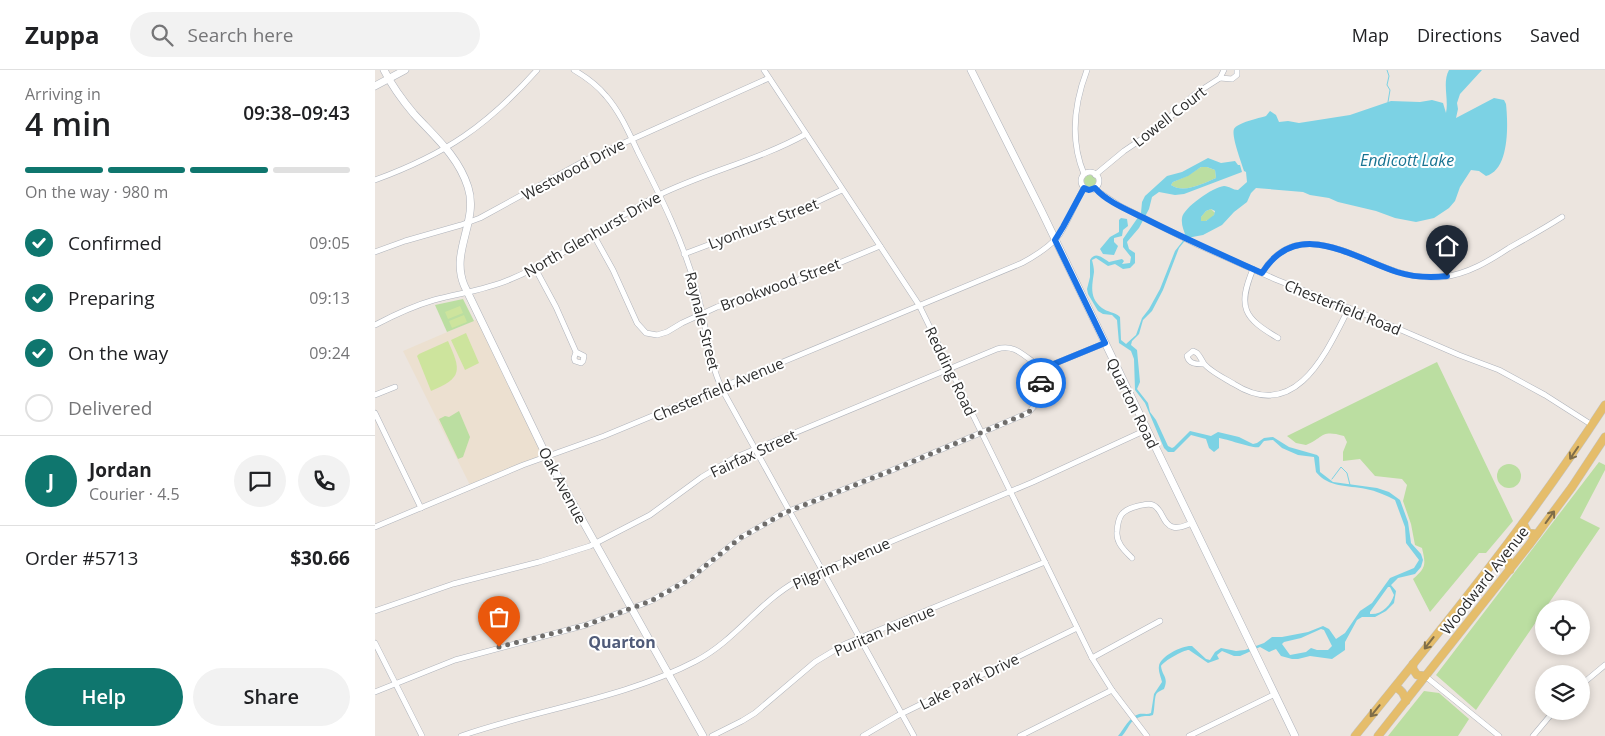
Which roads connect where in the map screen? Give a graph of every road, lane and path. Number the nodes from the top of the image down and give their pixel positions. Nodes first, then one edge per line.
1 (384, 70) edge
2 (405, 70) edge
3 (537, 70) edge
4 (574, 70) edge
5 (764, 70) edge
6 (971, 70) edge
7 (1087, 70) edge
8 (1223, 70) edge
9 (1237, 70) edge
10 (769, 78) junction
11 (1220, 78) junction
12 (389, 79) junction
13 (375, 86) edge
14 (805, 134) junction
15 (631, 138) junction
16 (447, 148) junction
17 (1084, 174) junction
18 (1095, 175) junction
19 (375, 180) edge
20 (1084, 188) junction
21 (1095, 188) junction
22 (842, 190) junction
23 (659, 195) junction
24 (1562, 217) dead end
25 (468, 223) junction
26 (593, 234) junction
27 (1055, 240) junction
28 (880, 246) junction
29 (375, 252) edge
30 (684, 254) junction
31 (535, 268) junction
32 (1253, 269) junction
33 (1262, 273) junction
34 (468, 293) junction
35 (919, 305) junction
36 (1349, 308) junction
37 (702, 313) junction
38 (375, 325) edge
39 (1278, 338) dead end
40 (1105, 343) junction
41 (576, 352) dead end
42 (1203, 364) dead end
43 (1044, 368) junction
44 (950, 369) junction
45 (395, 387) dead end
46 (721, 387) junction
47 (375, 395) edge
48 (1605, 405) edge
49 (375, 413) edge
50 (1592, 425) junction
51 (1147, 430) junction
52 (980, 432) junction
53 (1605, 437) edge
54 (755, 449) junction
55 (547, 457) junction
56 (1010, 492) junction
57 (421, 508) junction
58 (789, 511) junction
59 (1192, 523) junction
60 (1523, 523) junction
61 (375, 527) edge
62 (1537, 534) junction
63 (595, 543) junction
64 (1498, 557) junction
65 (1132, 558) dead end
66 (1045, 562) junction
67 (822, 570) junction
68 (1510, 570) junction
69 (632, 608) junction
70 (375, 612) edge
71 (1160, 620) dead end
72 (1077, 628) junction
73 (860, 638) junction
74 (375, 643) edge
75 (1092, 658) junction
76 (1413, 664) junction
77 (1605, 665) edge
78 (668, 674) junction
79 (1425, 676) junction
80 (1590, 678) edge
81 (394, 683) junction
82 (1395, 687) junction
83 (1112, 690) junction
84 (375, 692) edge
85 (1275, 694) junction
86 (1405, 701) junction
87 (902, 714) junction
88 (1546, 720) edge
89 (421, 736) edge
90 (461, 736) edge
91 (703, 736) edge
92 (712, 736) edge
93 (863, 736) edge
94 (914, 736) edge
95 (1020, 736) edge
96 (1147, 736) edge
97 (1189, 736) edge
98 (1295, 736) edge
99 (1355, 736) edge
100 (1378, 736) edge
101 (1499, 736) edge
102 (1533, 736) edge

1 - 12 street, Oak Avenue
2 - 12 street
3 - 16 street
4 - 15 street, Raynale Street
5 - 10 street, Redding Road
6 - 27 street, Quarton Road
7 - 17 street
8 - 11 street, Lowell Court
9 - 11 street, Lowell Court
10 - 14 street, Redding Road
10 - 15 street, Westwood Drive
11 - 18 street, Lowell Court
12 - 13 street
12 - 16 street, Oak Avenue
14 - 22 street, Redding Road
14 - 23 street, North Glenhurst Drive
15 - 23 street, Raynale Street
15 - 25 street, Westwood Drive
16 - 19 street
16 - 25 street, Oak Avenue
17 - 18 street
17 - 20 street
18 - 21 street
20 - 21 street
20 - 27 street
21 - 32 street, Chesterfield Road
22 - 28 street, Redding Road
22 - 30 street, Lyonhurst Street
23 - 26 street, North Glenhurst Drive
23 - 30 street, Raynale Street
24 - 33 street
25 - 29 street, Westwood Drive
25 - 34 street, Oak Avenue
26 - 31 street, North Glenhurst Drive
26 - 37 street, Brookwood Street
27 - 35 street, Chesterfield Avenue
27 - 40 street, Quarton Road
28 - 35 street, Redding Road
28 - 37 street, Brookwood Street
30 - 37 street, Raynale Street
31 - 34 street, North Glenhurst Drive
31 - 41 street
32 - 33 street, Chesterfield Road
32 - 39 street
33 - 36 street, Chesterfield Road
34 - 38 street, North Glenhurst Drive
34 - 55 street, Oak Avenue
35 - 44 street, Redding Road
35 - 46 street, Chesterfield Avenue
36 - 42 street
36 - 50 street, Chesterfield Road
37 - 46 street, Raynale Street
40 - 43 street
40 - 51 street, Quarton Road
43 - 44 street, Fairfax Street
43 - 52 street
44 - 52 street, Redding Road
44 - 54 street, Fairfax Street
45 - 47 street
46 - 54 street, Raynale Street
46 - 55 street, Chesterfield Avenue
48 - 50 main road, Woodward Avenue
49 - 57 street
50 -> 60 main road, Woodward Avenue
51 - 56 street, Pilgrim Avenue
51 - 59 street, Quarton Road
52 - 56 street, Redding Road
52 - 58 street
62 -> 53 main road, Woodward Avenue
54 - 58 street, Raynale Street
54 - 63 street, Fairfax Street
55 - 57 street, Chesterfield Avenue
55 - 63 street, Oak Avenue
56 - 66 street, Redding Road
56 - 67 street, Pilgrim Avenue
57 - 61 street, Chesterfield Avenue
58 - 67 street, Raynale Street
58 - 69 street
59 - 65 street
59 - 85 street, Quarton Road
60 - 62 main road
60 - 64 main road, Woodward Avenue
62 - 68 main road, Woodward Avenue
63 - 69 street, Oak Avenue
63 - 70 street, Fairfax Street
64 - 68 main road
64 -> 76 main road, Woodward Avenue
66 - 72 street, Redding Road
66 - 73 street, Puritan Avenue
67 - 73 street, Raynale Street
67 - 78 street, Pilgrim Avenue
68 - 79 main road, Woodward Avenue
69 - 78 street, Oak Avenue
69 - 81 street
71 - 75 street
72 - 75 street, Redding Road
72 - 87 street, Lake Park Drive
73 - 87 street, Raynale Street
73 - 92 street, Puritan Avenue
74 - 81 street
75 - 83 street, Redding Road
76 - 79 main road
76 - 82 main road, Woodward Avenue
77 - 80 street
78 - 90 street, Pilgrim Avenue
78 - 91 street, Oak Avenue
79 - 86 main road, Woodward Avenue
79 - 101 street
81 - 84 street
81 - 89 street
82 - 86 main road
82 -> 99 main road, Woodward Avenue
83 - 95 street
83 - 96 street, Redding Road
85 - 97 street
85 - 98 street, Quarton Road
86 - 100 main road, Woodward Avenue
87 - 93 street, Lake Park Drive
87 - 94 street, Raynale Street
88 - 102 street

